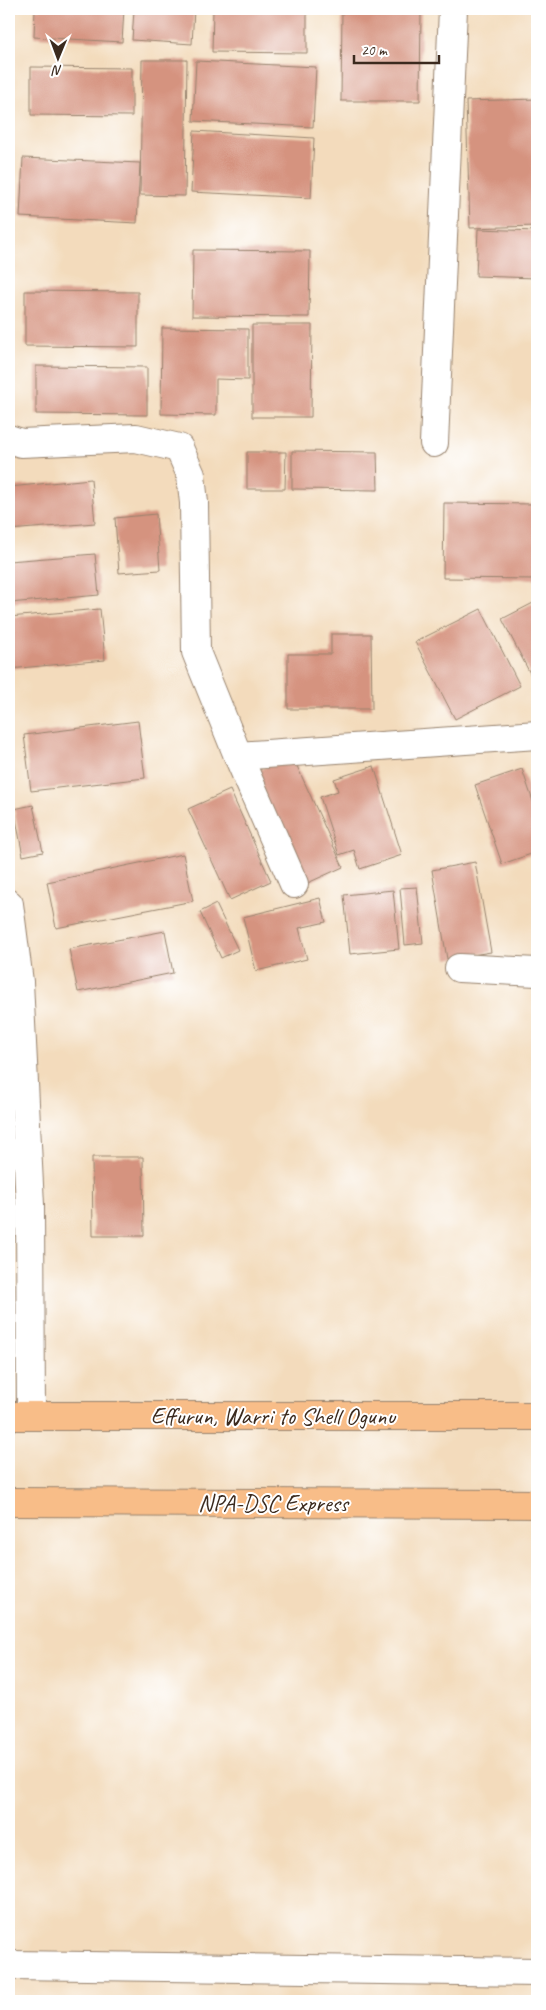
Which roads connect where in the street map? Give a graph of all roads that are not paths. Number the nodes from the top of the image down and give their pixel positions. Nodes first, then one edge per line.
1 (453, 9) edge
2 (9, 439) edge
3 (434, 443) dead end
4 (537, 735) edge
5 (238, 756) junction
6 (294, 884) dead end
7 (9, 904) edge
8 (459, 968) dead end
9 (537, 972) edge
10 (20, 1416) edge
11 (537, 1416) edge
12 (9, 1502) edge
13 (537, 1504) edge
14 (9, 1965) edge
15 (537, 1972) edge

1 - 3 street
2 - 5 street
4 - 5 street
5 - 6 street
7 - 10 street
8 - 9 street
10 - 11 main road, Effurun, Warri to Shell Ogunu
12 - 13 main road, NPA-DSC Express
14 - 15 street

